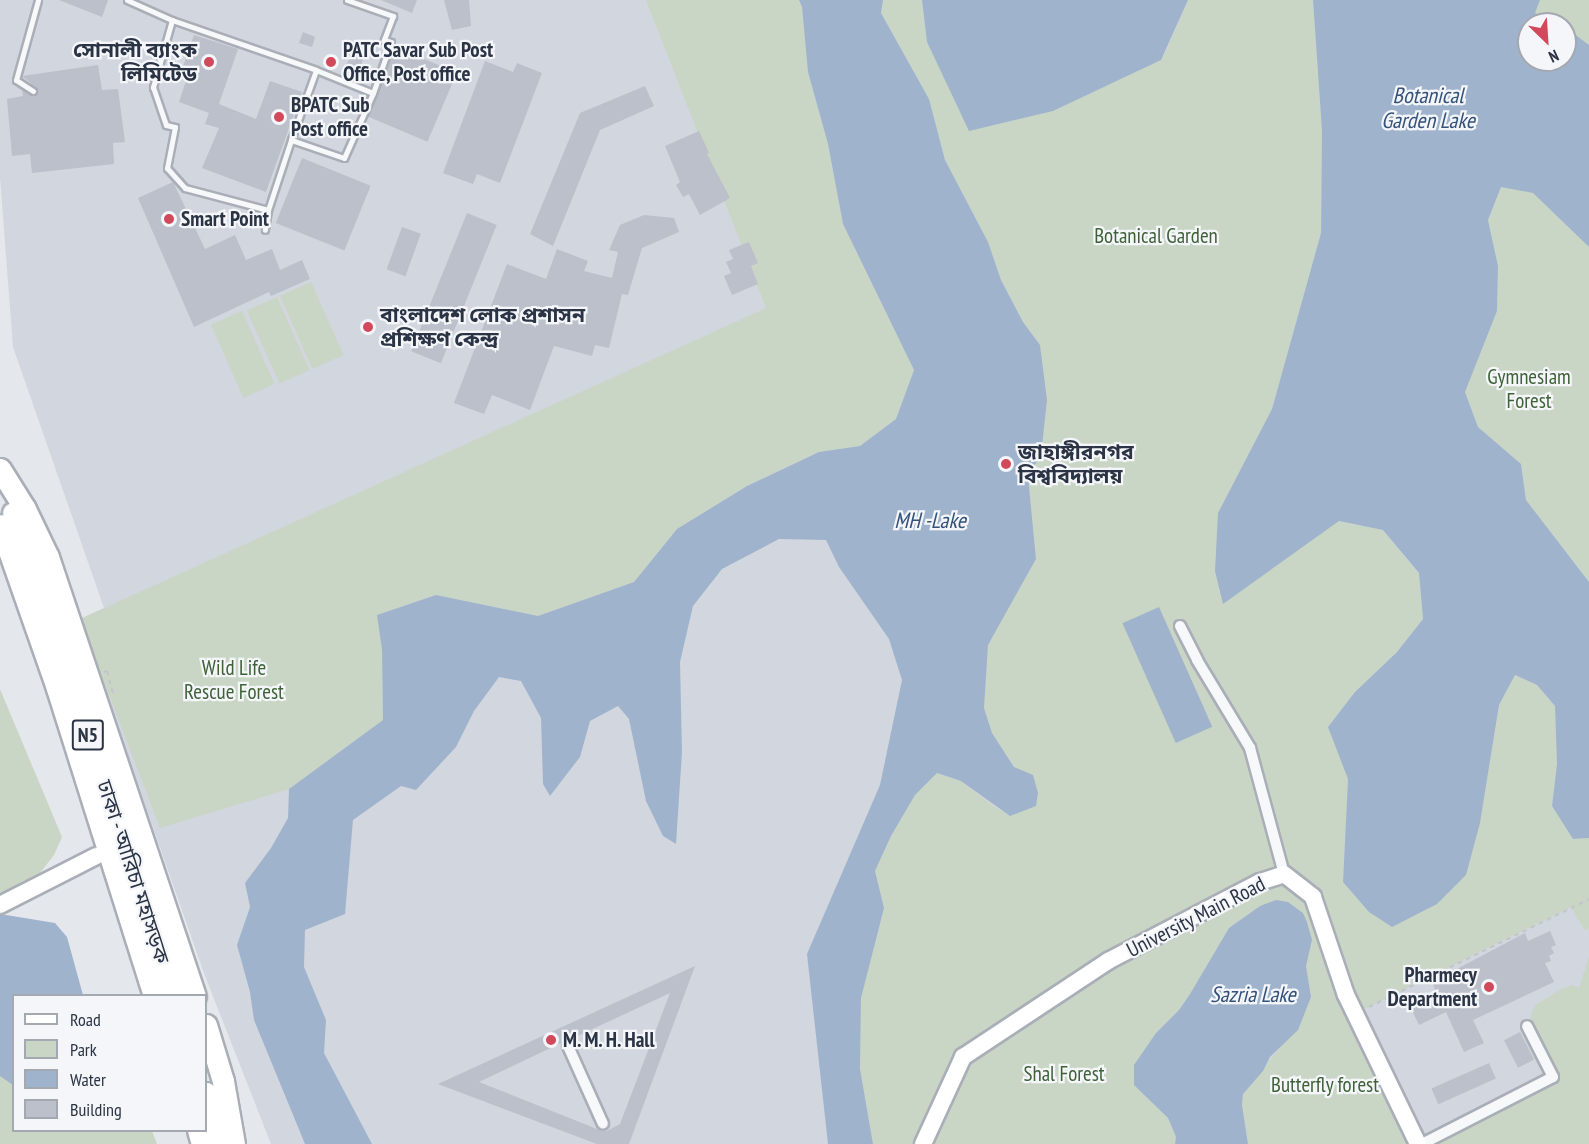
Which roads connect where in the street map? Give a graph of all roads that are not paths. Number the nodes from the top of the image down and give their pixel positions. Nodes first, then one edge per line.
1 (38, 0) edge
2 (127, 0) edge
3 (347, 0) edge
4 (172, 20) junction
5 (316, 70) junction
6 (33, 91) dead end
7 (372, 93) junction
8 (291, 140) junction
9 (268, 210) junction
10 (265, 230) dead end
11 (0, 469) edge
12 (0, 476) edge
13 (0, 525) edge
14 (33, 614) junction
15 (1180, 626) dead end
16 (96, 856) junction
17 (1284, 874) junction
18 (0, 905) edge
19 (139, 994) edge
20 (153, 994) edge
21 (173, 994) edge
22 (194, 994) edge
23 (1527, 1026) dead end
24 (207, 1028) edge
25 (568, 1046) dead end
26 (207, 1096) edge
27 (603, 1124) dead end
28 (222, 1144) edge
29 (234, 1144) edge
30 (923, 1144) edge
31 (1420, 1144) edge

1 - 6 lane
2 - 4 lane
3 - 7 lane
4 - 5 lane
4 - 9 lane
5 - 7 lane
5 - 8 lane
7 - 8 lane
8 - 9 lane
9 - 10 lane
11 - 22 highway
12 - 21 highway, ঢাকা - আরিচা মহাসড়ক / N5
13 - 14 highway, ঢাকা - আরিচা মহাসড়ক / N5
14 - 16 highway
14 - 20 highway, ঢাকা - আরিচা মহাসড়ক / N5
15 - 17 street
16 - 18 street
16 - 19 highway
17 - 30 street, University Main Road
17 - 31 street, University Main Road
23 - 31 street
24 - 29 highway
25 - 27 street
26 - 28 highway

